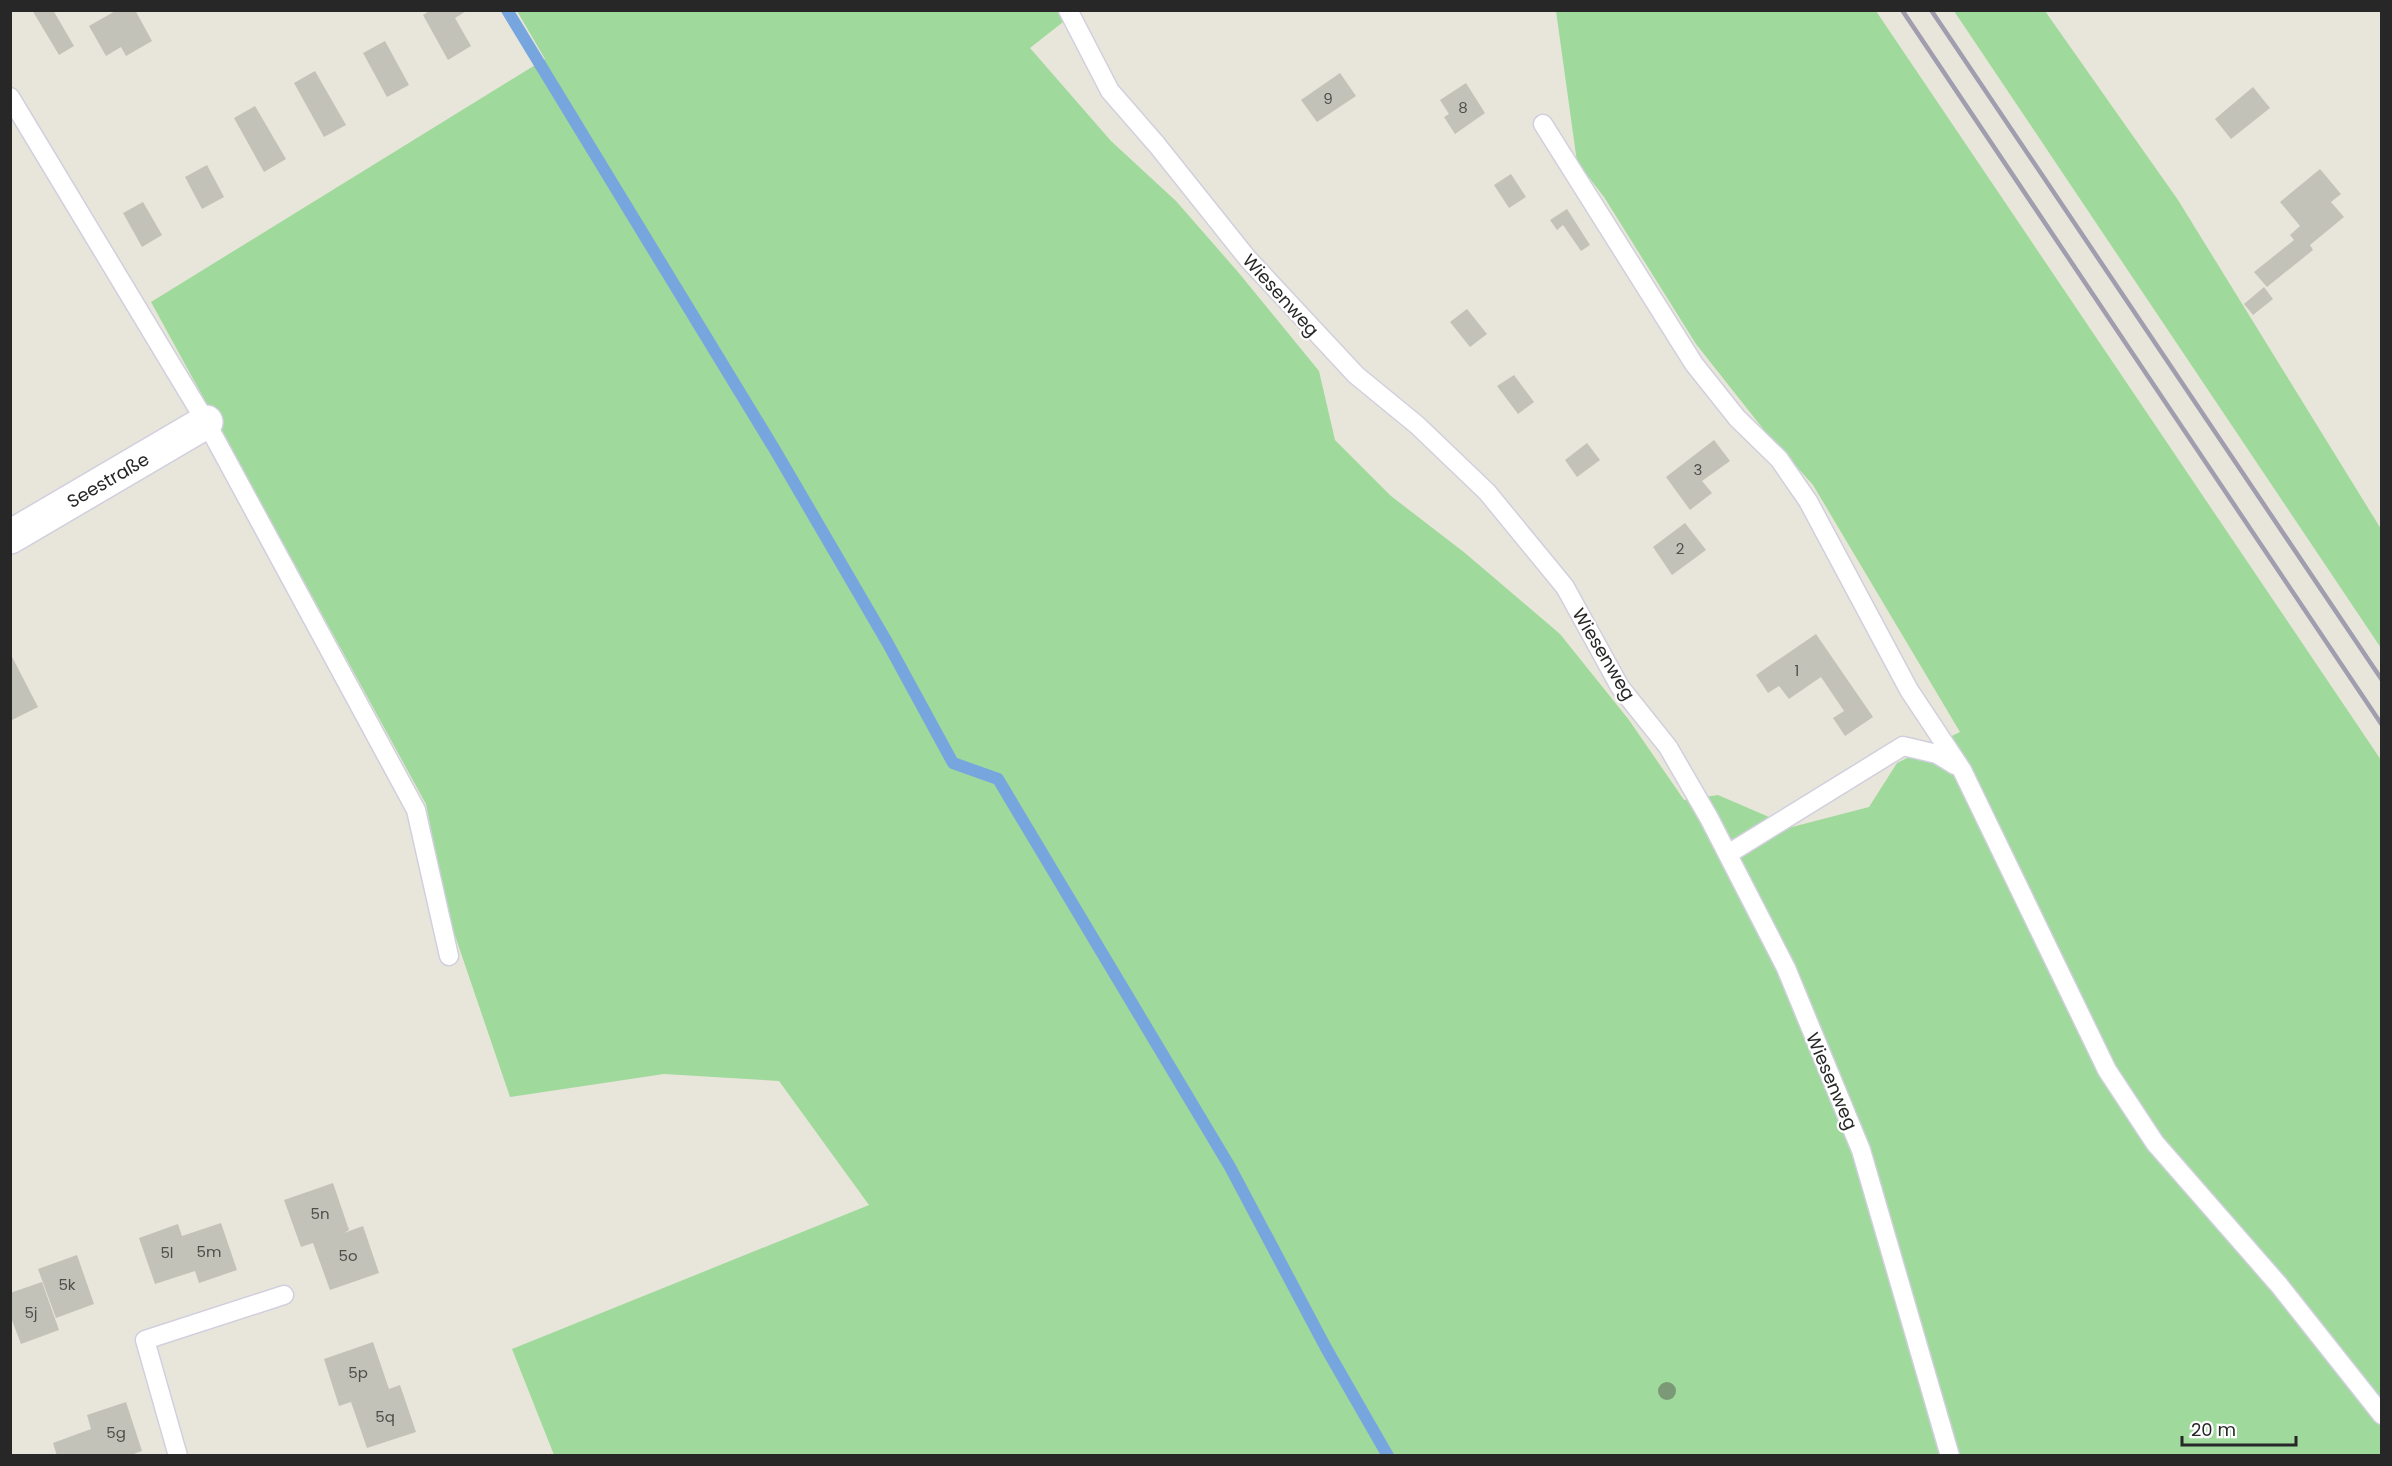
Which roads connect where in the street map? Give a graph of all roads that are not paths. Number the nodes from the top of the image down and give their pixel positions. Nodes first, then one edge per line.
1 (1068, 10) edge
2 (10, 97) edge
3 (1543, 124) dead end
4 (206, 422) junction
5 (10, 537) edge
6 (1962, 770) junction
7 (1728, 854) junction
8 (449, 956) dead end
9 (284, 1295) dead end
10 (2382, 1415) edge
11 (178, 1455) edge
12 (1950, 1455) edge

1 - 7 lane, Wiesenweg
2 - 4 lane
3 - 6 lane
4 - 5 street, Seestraße
4 - 8 lane
6 - 7 lane
6 - 10 lane
7 - 12 lane, Wiesenweg
9 - 11 lane

